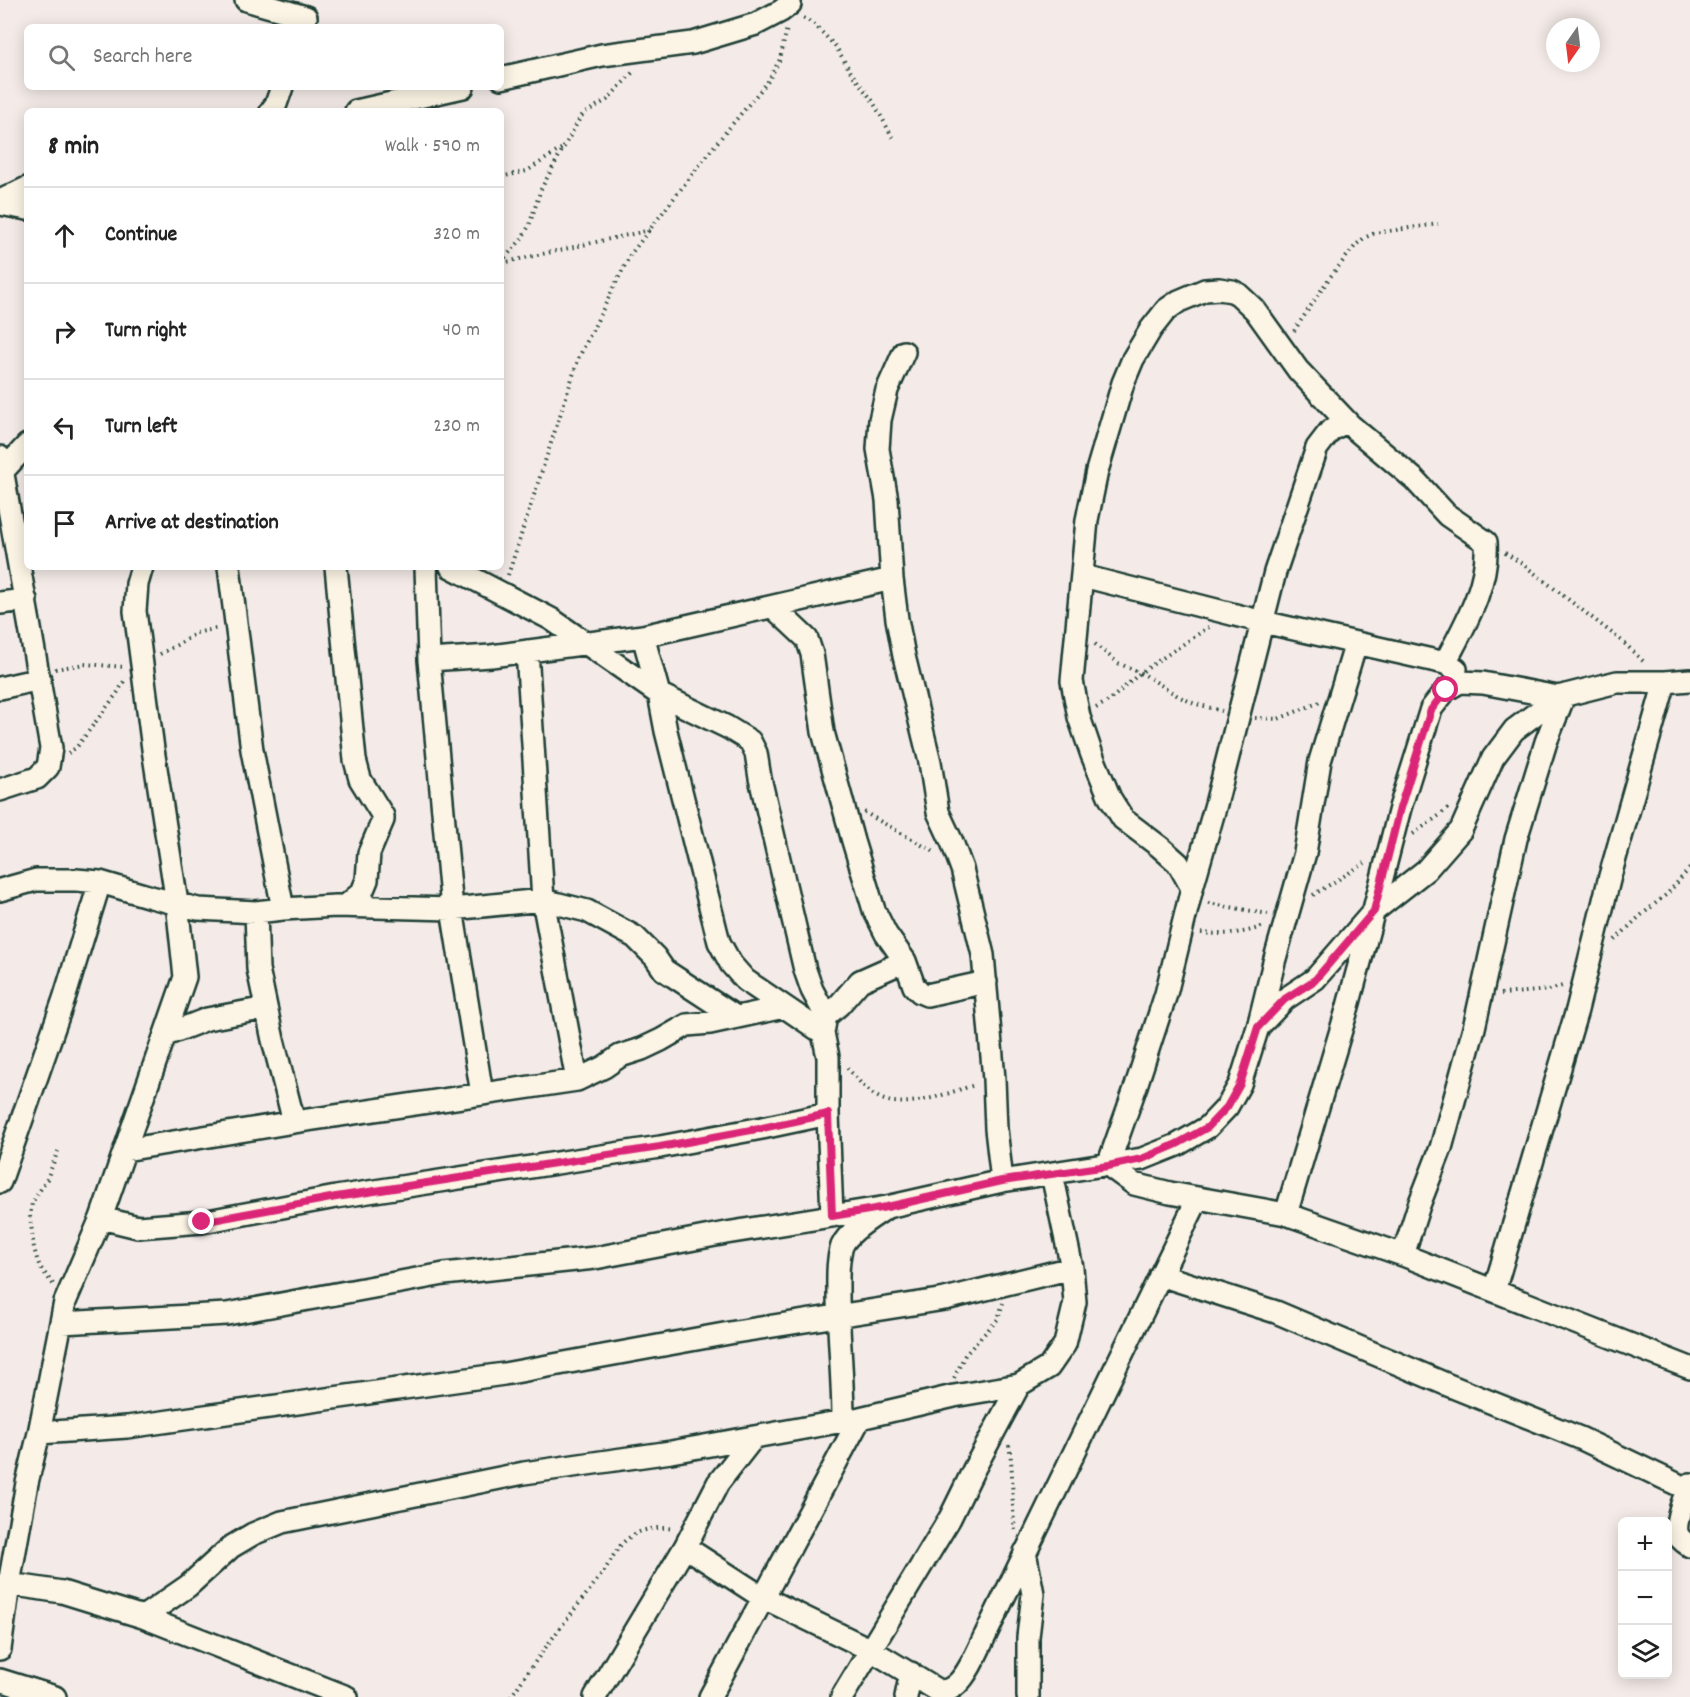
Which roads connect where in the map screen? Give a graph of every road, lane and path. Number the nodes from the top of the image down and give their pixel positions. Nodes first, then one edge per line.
1 (246, 0) edge
2 (790, 4) edge
3 (306, 15) edge
4 (634, 71) dead end
5 (504, 77) edge
6 (281, 90) edge
7 (449, 90) edge
8 (408, 99) junction
9 (273, 108) edge
10 (369, 108) edge
11 (424, 108) edge
12 (893, 138) dead end
13 (565, 146) junction
14 (504, 176) edge
15 (24, 190) edge
16 (0, 202) edge
17 (24, 208) edge
18 (1438, 224) dead end
19 (650, 230) junction
20 (504, 260) edge
21 (504, 262) edge
22 (1283, 350) junction
23 (904, 352) dead end
24 (1346, 421) junction
25 (24, 447) edge
26 (1, 464) edge
27 (1486, 542) junction
28 (23, 562) edge
29 (141, 570) edge
30 (229, 570) edge
31 (336, 570) edge
32 (426, 570) edge
33 (462, 570) edge
34 (1083, 576) junction
35 (892, 579) junction
36 (503, 593) junction
37 (26, 600) junction
38 (0, 603) edge
39 (773, 607) junction
40 (1229, 614) junction
41 (1263, 622) junction
42 (237, 623) junction
43 (1078, 626) junction
44 (643, 636) junction
45 (1356, 643) junction
46 (588, 644) junction
47 (527, 651) junction
48 (429, 660) junction
49 (1445, 663) junction
50 (138, 666) junction
51 (1140, 673) junction
52 (39, 676) junction
53 (1690, 680) edge
54 (1665, 682) junction
55 (1483, 683) junction
56 (0, 688) edge
57 (659, 694) junction
58 (1339, 697) junction
59 (1561, 697) junction
60 (1239, 716) junction
61 (1079, 717) junction
62 (48, 767) junction
63 (0, 790) edge
64 (842, 800) junction
65 (1451, 805) dead end
66 (1389, 849) junction
67 (1690, 868) edge
68 (962, 869) junction
69 (100, 882) junction
70 (0, 890) edge
71 (1191, 894) junction
72 (543, 900) junction
73 (177, 903) junction
74 (346, 906) junction
75 (283, 909) junction
76 (452, 909) junction
77 (1374, 911) junction
78 (256, 912) junction
79 (1285, 914) junction
80 (1181, 932) junction
81 (1613, 942) dead end
82 (905, 961) junction
83 (986, 982) junction
84 (1584, 983) junction
85 (1481, 996) junction
86 (784, 1007) junction
87 (266, 1008) junction
88 (736, 1017) junction
89 (1258, 1027) junction
90 (825, 1033) junction
91 (166, 1035) junction
92 (994, 1079) junction
93 (577, 1080) junction
94 (482, 1094) junction
95 (828, 1114) junction
96 (294, 1122) junction
97 (125, 1150) junction
98 (58, 1152) dead end
99 (1108, 1166) junction
100 (1052, 1173) junction
101 (1002, 1181) junction
102 (0, 1182) edge
103 (1198, 1198) junction
104 (887, 1207) junction
105 (1286, 1214) junction
106 (832, 1216) junction
107 (101, 1218) junction
108 (1403, 1255) junction
109 (1072, 1268) junction
110 (1160, 1275) junction
111 (1007, 1284) junction
112 (1494, 1291) junction
113 (65, 1302) junction
114 (838, 1316) junction
115 (61, 1323) junction
116 (1690, 1368) edge
117 (1020, 1385) junction
118 (943, 1399) junction
119 (1003, 1415) junction
120 (852, 1419) junction
121 (39, 1433) junction
122 (754, 1437) junction
123 (1689, 1487) edge
124 (689, 1540) junction
125 (1690, 1546) edge
126 (1023, 1557) junction
127 (9, 1584) junction
128 (762, 1597) junction
129 (144, 1617) junction
130 (0, 1649) edge
131 (871, 1650) junction
132 (910, 1674) junction
133 (0, 1680) edge
134 (55, 1697) edge
135 (347, 1697) edge
136 (511, 1697) edge
137 (595, 1697) edge
138 (710, 1697) edge
139 (842, 1697) edge
140 (906, 1697) edge
141 (1028, 1697) edge

1 - 3 street
2 - 5 street
2 - 12 path
2 - 19 path
4 - 13 path
6 - 9 street
7 - 8 street
8 - 10 street
8 - 11 street
13 - 14 path
13 - 20 path
15 - 16 street
16 - 17 street
18 - 22 path
19 - 21 path
19 - 36 path
22 - 24 street
22 - 34 street
23 - 35 street
24 - 27 street
24 - 41 street
25 - 26 street
26 - 28 street
27 - 49 street
27 - 54 path
28 - 37 street
29 - 50 street
30 - 42 street
31 - 74 street
32 - 48 street
33 - 36 street
34 - 40 street
34 - 43 street
35 - 39 street
35 - 68 street
36 - 46 street
37 - 38 street
37 - 52 street
39 - 44 street
39 - 64 street
40 - 41 street
40 - 51 path
41 - 45 street
41 - 60 street
42 - 50 path
42 - 75 street
43 - 51 path
43 - 61 street
44 - 46 street
44 - 57 street
45 - 49 street
45 - 58 street
46 - 47 street
46 - 57 street
47 - 48 street
47 - 72 street
48 - 76 street
49 - 55 street
50 - 52 path
50 - 62 path
50 - 73 street
51 - 60 path
51 - 61 path
52 - 56 street
52 - 62 street
53 - 54 street
54 - 59 street
54 - 84 street
55 - 59 street
55 - 66 street
57 - 86 street
57 - 90 street
58 - 60 path
58 - 79 street
59 - 77 street
59 - 85 street
60 - 71 street
61 - 71 street
62 - 63 street
64 - 68 path
64 - 82 street
65 - 66 path
66 - 77 street
66 - 79 path
67 - 81 path
68 - 83 street
69 - 70 street
69 - 73 street
69 - 102 street
71 - 79 path
71 - 80 street
72 - 76 street
72 - 88 street
72 - 93 street
73 - 78 street
73 - 91 street
74 - 75 street
74 - 76 street
75 - 78 street
76 - 94 street
77 - 89 street
77 - 105 street
78 - 87 street
79 - 80 path
79 - 89 street
80 - 99 street
82 - 83 street
82 - 90 street
83 - 92 street
84 - 85 path
84 - 112 street
85 - 108 street
86 - 88 street
86 - 90 street
87 - 91 street
87 - 96 street
88 - 93 street
89 - 99 street
90 - 92 path
90 - 95 street
91 - 97 street
92 - 101 street
93 - 94 street
94 - 96 street
95 - 106 street
95 - 107 street
96 - 97 street
97 - 107 street
98 - 113 path
99 - 100 street
99 - 103 street
100 - 101 street
100 - 109 street
101 - 104 street
103 - 105 street
103 - 110 street
104 - 106 street
104 - 114 street
105 - 108 street
106 - 115 street
107 - 113 street
108 - 112 street
109 - 111 street
109 - 117 street
110 - 123 street
110 - 126 street
111 - 114 street
111 - 118 path
112 - 116 street
113 - 115 street
114 - 120 street
114 - 121 street
115 - 121 street
117 - 118 street
117 - 119 street
118 - 120 street
119 - 126 path
119 - 131 street
120 - 122 street
120 - 128 street
121 - 127 street
122 - 124 street
122 - 129 street
123 - 125 street
124 - 128 street
124 - 136 path
124 - 137 street
126 - 132 street
126 - 141 street
127 - 129 street
127 - 130 street
128 - 131 street
128 - 138 street
129 - 135 street
131 - 132 street
131 - 139 street
132 - 140 street
133 - 134 street

